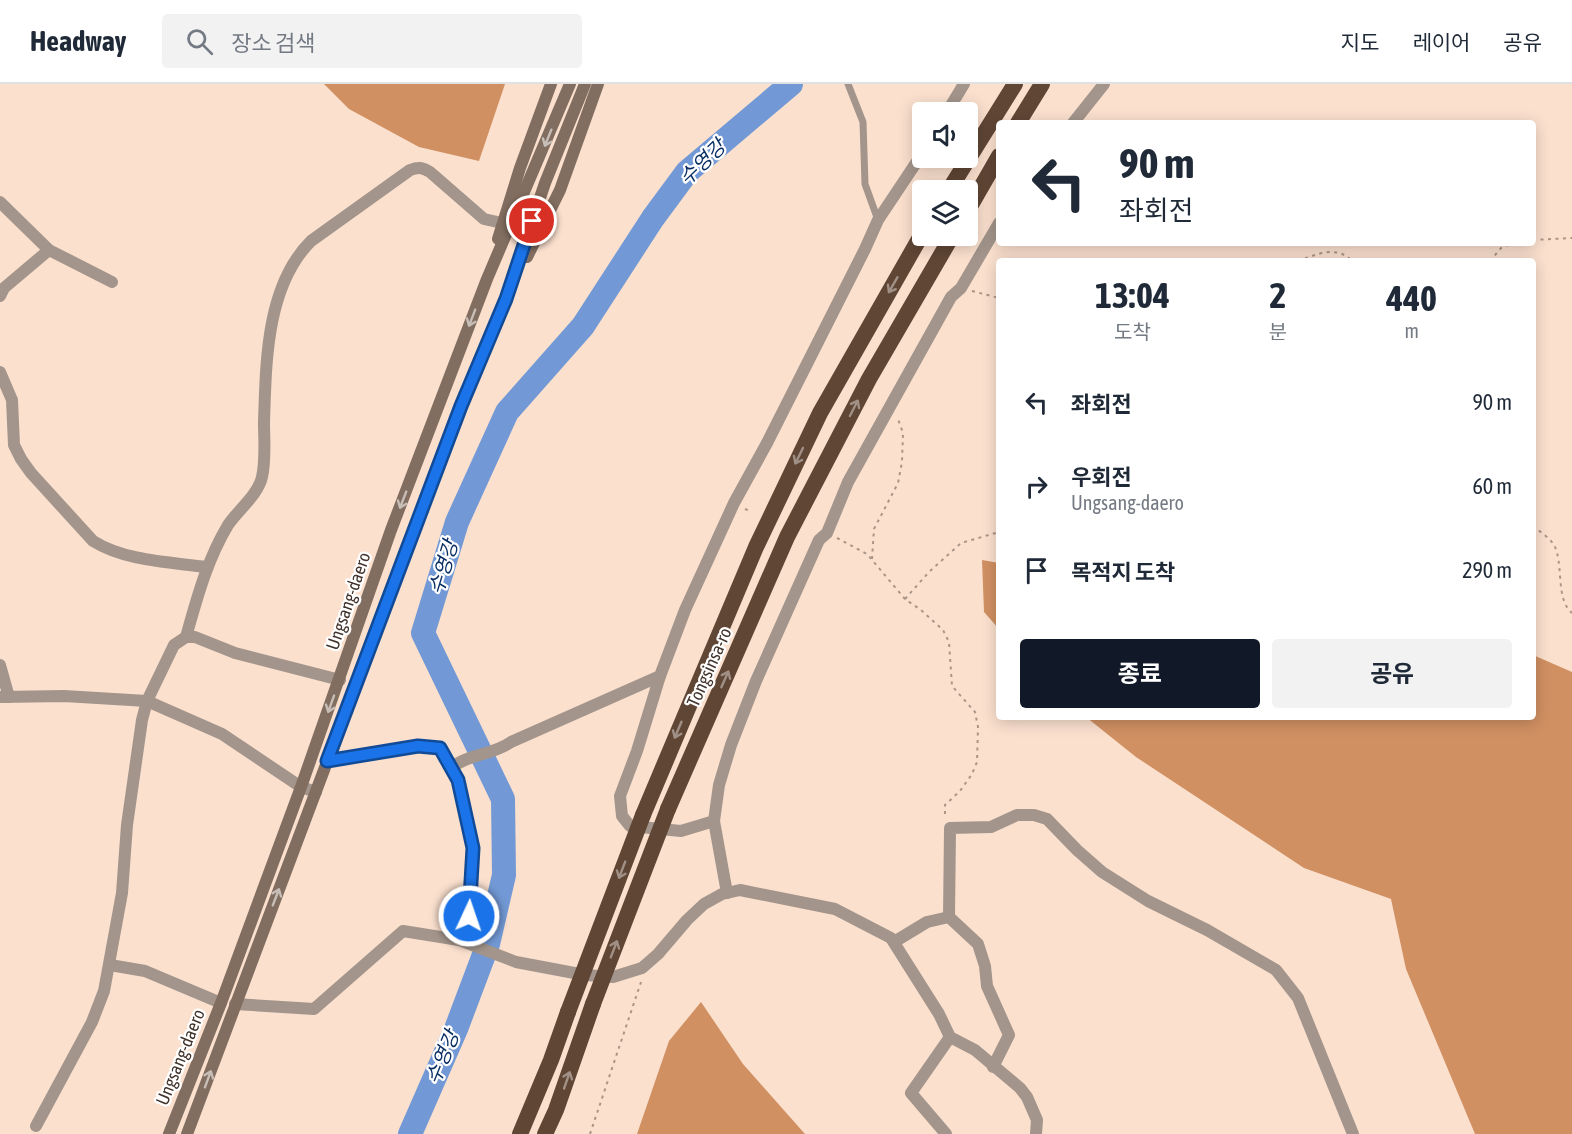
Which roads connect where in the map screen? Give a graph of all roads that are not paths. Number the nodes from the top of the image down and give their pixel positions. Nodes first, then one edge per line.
1 (551, 84) edge
2 (570, 84) edge
3 (585, 84) edge
4 (598, 84) edge
5 (849, 84) edge
6 (964, 84) edge
7 (1042, 84) edge
8 (1050, 84) edge
9 (1104, 84) edge
10 (1014, 85) edge
11 (953, 102) edge
12 (1022, 117) edge
13 (1075, 120) edge
14 (996, 161) edge
15 (913, 168) edge
16 (955, 180) edge
17 (978, 193) edge
18 (0, 202) edge
19 (878, 220) junction
20 (502, 223) junction
21 (996, 228) edge
22 (915, 246) edge
23 (946, 246) edge
24 (49, 250) junction
25 (487, 279) junction
26 (112, 282) dead end
27 (0, 296) edge
28 (506, 299) junction
29 (0, 372) edge
30 (207, 567) junction
31 (186, 637) junction
32 (0, 665) edge
33 (660, 676) junction
34 (340, 680) junction
35 (5, 697) edge
36 (147, 701) junction
37 (327, 761) junction
38 (454, 765) junction
39 (301, 787) junction
40 (316, 792) junction
41 (714, 821) junction
42 (727, 893) junction
43 (949, 917) junction
44 (894, 942) junction
45 (465, 943) junction
46 (110, 965) junction
47 (221, 1003) junction
48 (236, 1004) junction
49 (950, 1037) junction
50 (993, 1068) junction
51 (36, 1126) dead end
52 (169, 1134) edge
53 (188, 1134) edge
54 (520, 1134) edge
55 (545, 1134) edge
56 (946, 1134) edge
57 (1036, 1134) edge
58 (1353, 1134) edge

1 - 20 main road
2 -> 25 main road, Ungsang-daero
3 - 28 main road, Ungsang-daero
4 - 28 main road
5 - 19 lane
6 - 11 street
7 - 12 highway
8 - 12 highway
9 - 13 street
10 - 16 highway
14 - 17 highway
15 - 19 street
18 - 24 street
19 - 33 street
20 - 25 main road
20 - 30 street
21 - 41 street
22 -> 54 highway, Tongsinsa-ro, bridge
55 -> 23 highway, Tongsinsa-ro, bridge
24 - 26 street
24 - 27 street
25 -> 34 main road, Ungsang-daero
28 - 37 main road, Ungsang-daero
29 - 30 street
30 - 31 street
31 - 34 street
31 - 36 street
32 - 35 street
33 - 38 street
33 - 41 street
34 -> 39 main road, Ungsang-daero
35 - 36 street
36 - 39 street
36 - 46 street
37 - 38 street
37 - 40 main road, Ungsang-daero
38 - 45 street
39 - 40 street
39 - 47 main road, Ungsang-daero
48 -> 40 main road, Ungsang-daero
41 - 42 street
42 - 44 street
42 - 45 street
43 - 44 street
43 - 50 street
43 - 58 street
44 - 49 street
45 - 48 street
46 - 47 street
46 - 51 street
47 - 52 main road, Ungsang-daero
53 -> 48 main road, Ungsang-daero
49 - 50 street
49 - 56 street
50 - 57 street

